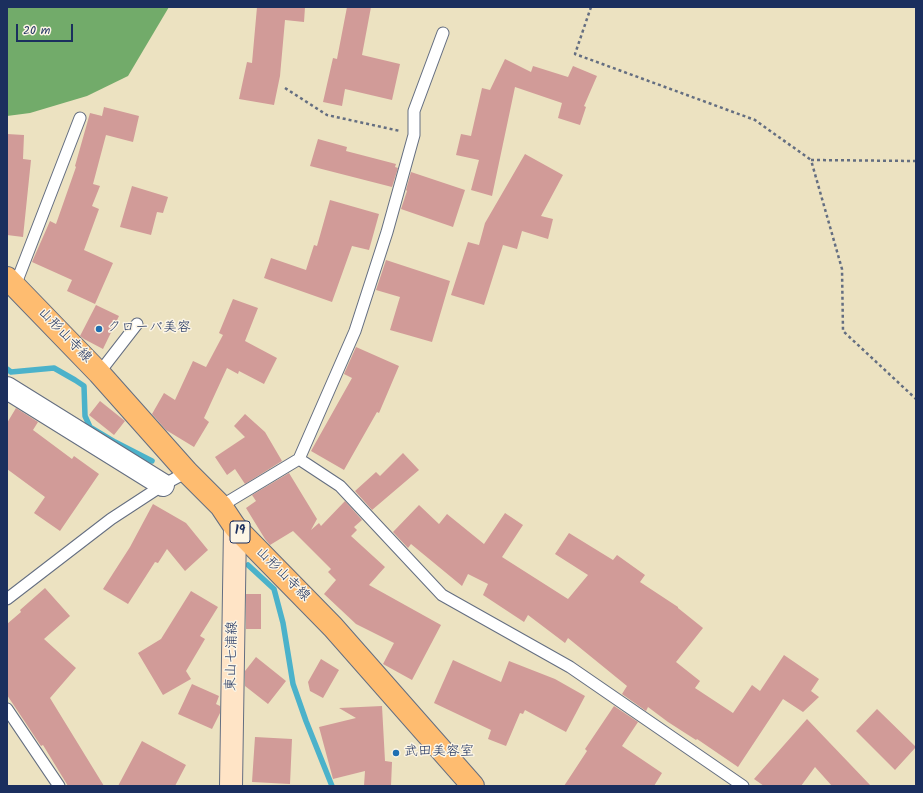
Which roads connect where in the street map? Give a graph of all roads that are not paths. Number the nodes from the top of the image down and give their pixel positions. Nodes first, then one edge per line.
1 (443, 33) dead end
2 (80, 118) dead end
3 (11, 282) edge
4 (137, 324) dead end
5 (99, 373) junction
6 (7, 388) edge
7 (299, 459) junction
8 (187, 472) junction
9 (163, 485) junction
10 (220, 506) junction
11 (235, 527) junction
12 (7, 599) edge
13 (7, 709) edge
14 (59, 786) edge
15 (231, 786) edge
16 (473, 786) edge
17 (743, 786) edge

1 - 7 lane
2 - 3 lane
3 - 5 main road, 山形山寺線 / 19
4 - 5 lane
5 - 8 main road, 山形山寺線 / 19
6 - 9 street
7 - 10 lane
7 - 17 lane
8 - 9 lane
8 - 10 main road, 山形山寺線 / 19
9 - 12 lane
10 - 11 main road, 山形山寺線 / 19
11 - 15 main road, 東山七浦線
11 - 16 main road, 山形山寺線 / 19
13 - 14 lane

